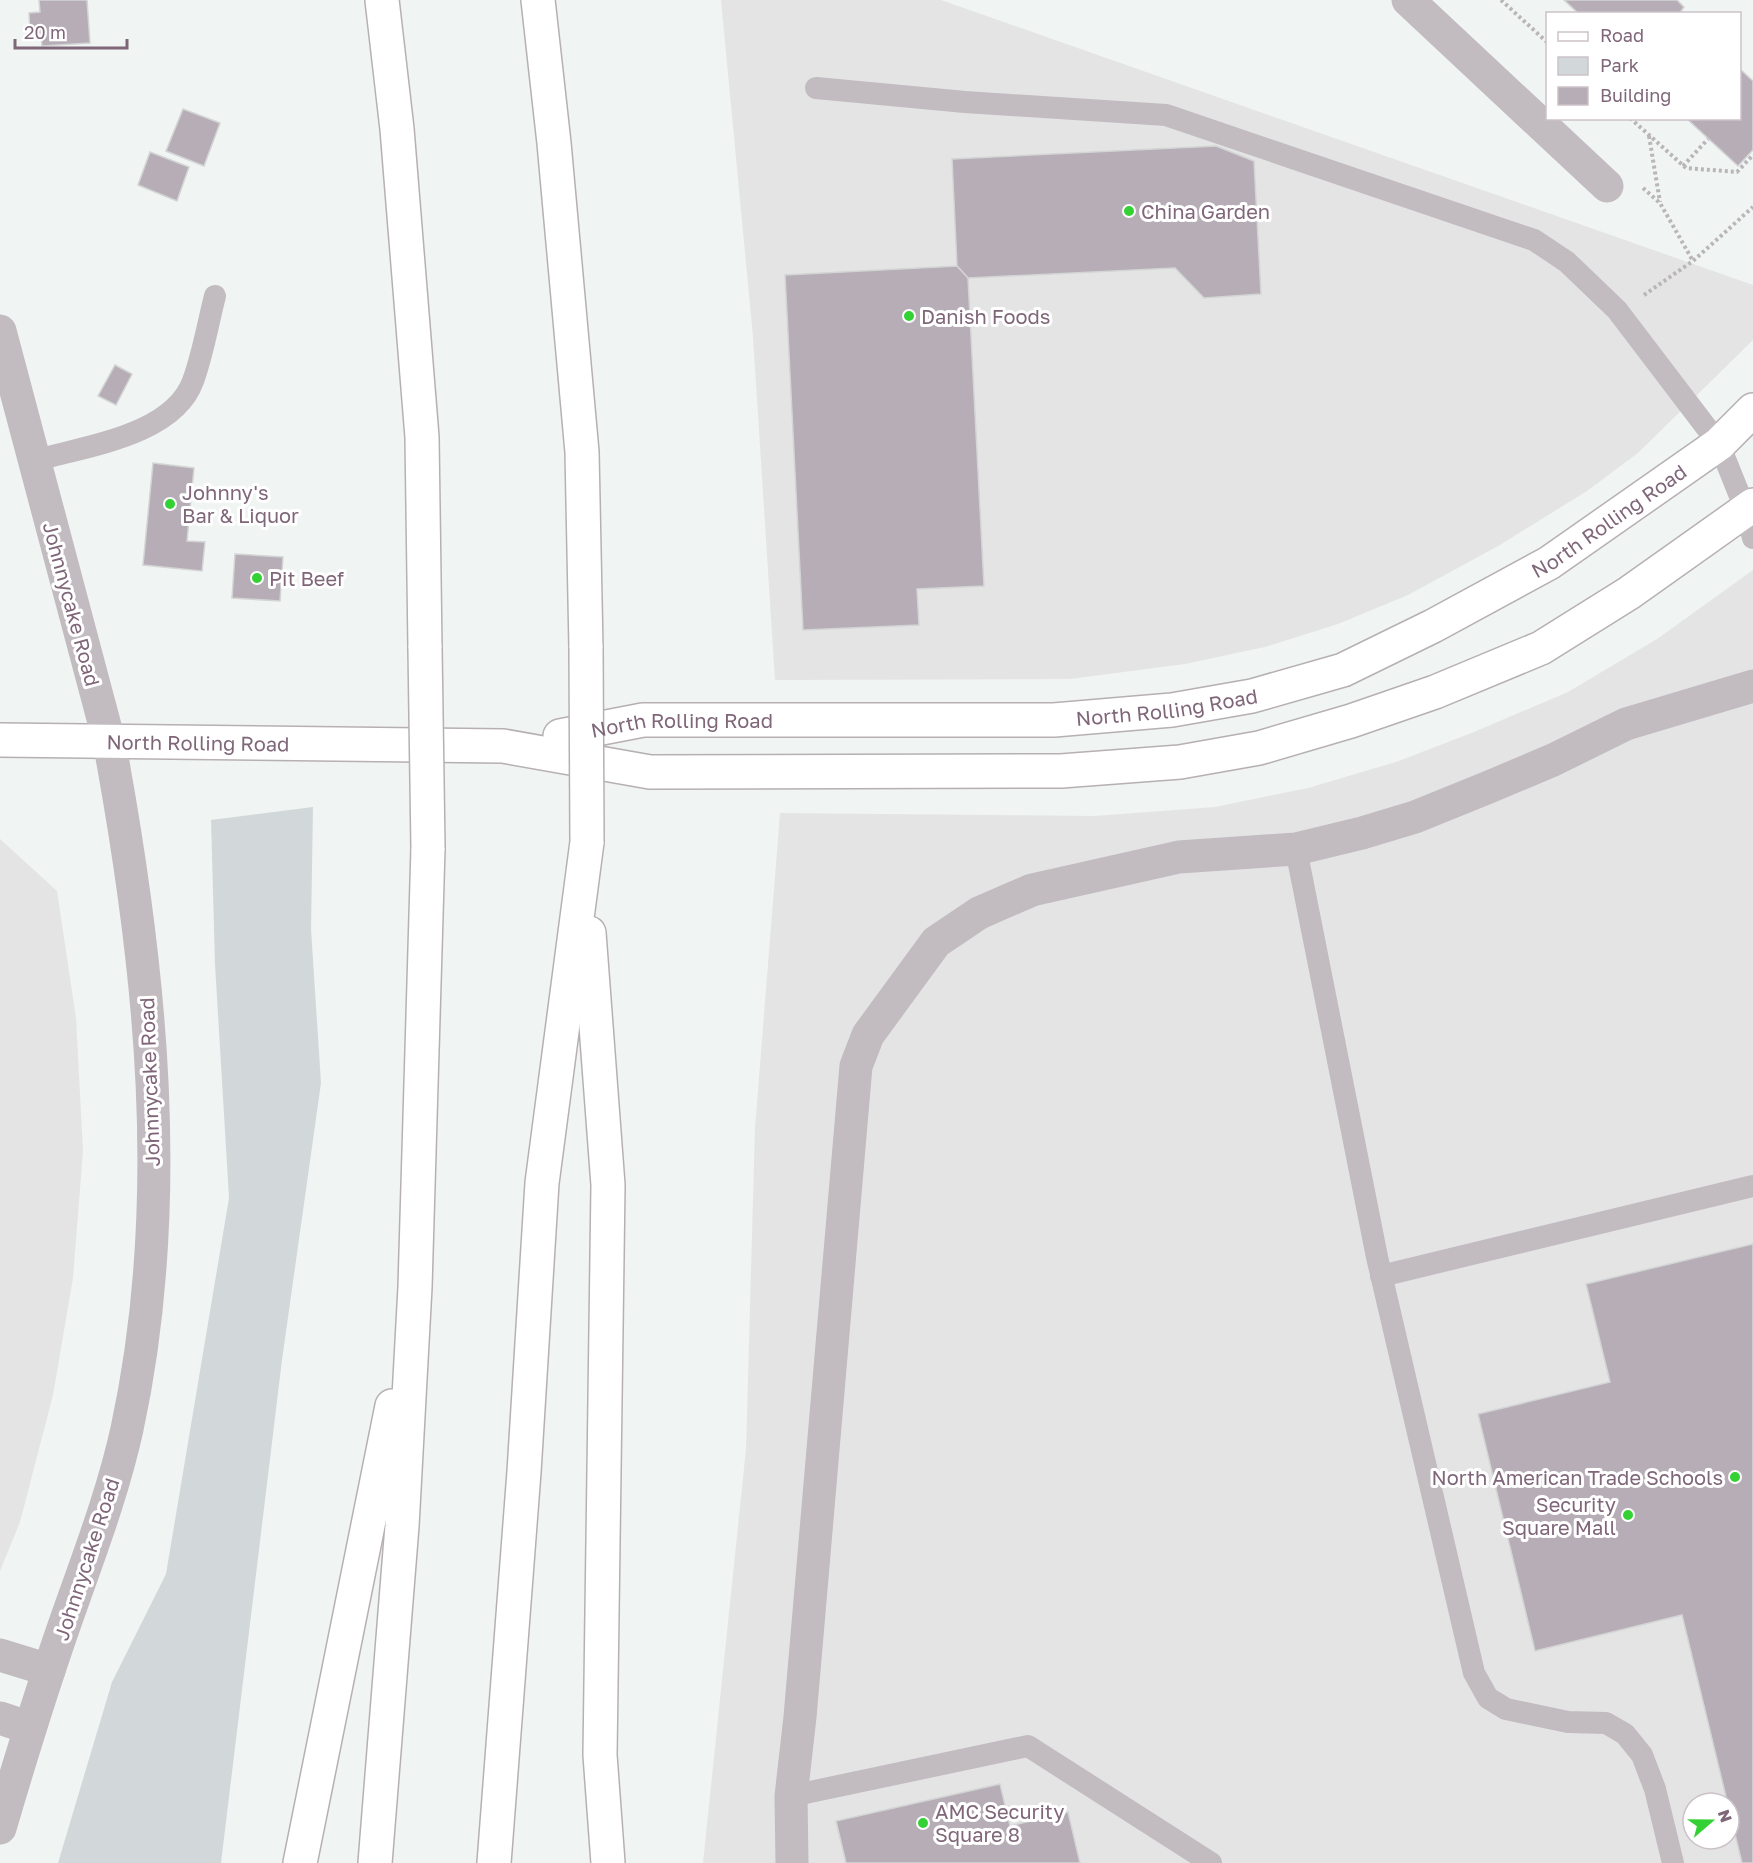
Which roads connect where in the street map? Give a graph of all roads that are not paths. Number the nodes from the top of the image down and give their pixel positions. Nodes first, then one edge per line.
1 (382, 0) edge
2 (538, 0) edge
3 (1408, 0) edge
4 (816, 88) dead end
5 (1546, 119) edge
6 (1548, 120) edge
7 (1622, 184) road end
8 (215, 296) dead end
9 (0, 331) edge
10 (1753, 410) edge
11 (1719, 444) junction
12 (34, 461) junction
13 (1751, 518) edge
14 (1753, 686) edge
15 (0, 740) edge
16 (109, 741) junction
17 (503, 746) junction
18 (587, 842) junction
19 (1296, 849) junction
20 (1753, 1186) edge
21 (1381, 1276) junction
22 (415, 1287) junction
23 (0, 1654) edge
24 (49, 1670) junction
25 (15, 1723) edge
26 (791, 1796) junction
27 (0, 1828) edge
28 (300, 1863) edge
29 (375, 1863) edge
30 (494, 1863) edge
31 (608, 1863) edge
32 (792, 1863) edge
33 (1211, 1863) edge
34 (1673, 1863) edge

1 - 22 main road, bridge
2 - 18 main road, bridge
3 - 5 street
4 - 11 lane
6 - 7 street
8 - 12 lane
9 - 12 street, Johnnycake Road
10 - 11 main road, North Rolling Road
11 - 13 lane
11 - 17 main road, North Rolling Road
12 - 16 street, Johnnycake Road
13 - 17 main road, North Rolling Road
14 - 19 street
15 - 16 main road, North Rolling Road
16 - 17 main road, North Rolling Road
16 - 24 street, Johnnycake Road
18 - 30 main road
18 - 31 main road
19 - 21 lane
19 - 26 street
20 - 21 lane
21 - 34 lane
22 - 28 main road
22 - 29 main road
23 - 24 street
24 - 25 street, Johnnycake Road
25 - 27 street, Johnnycake Road
26 - 32 street
26 - 33 lane

